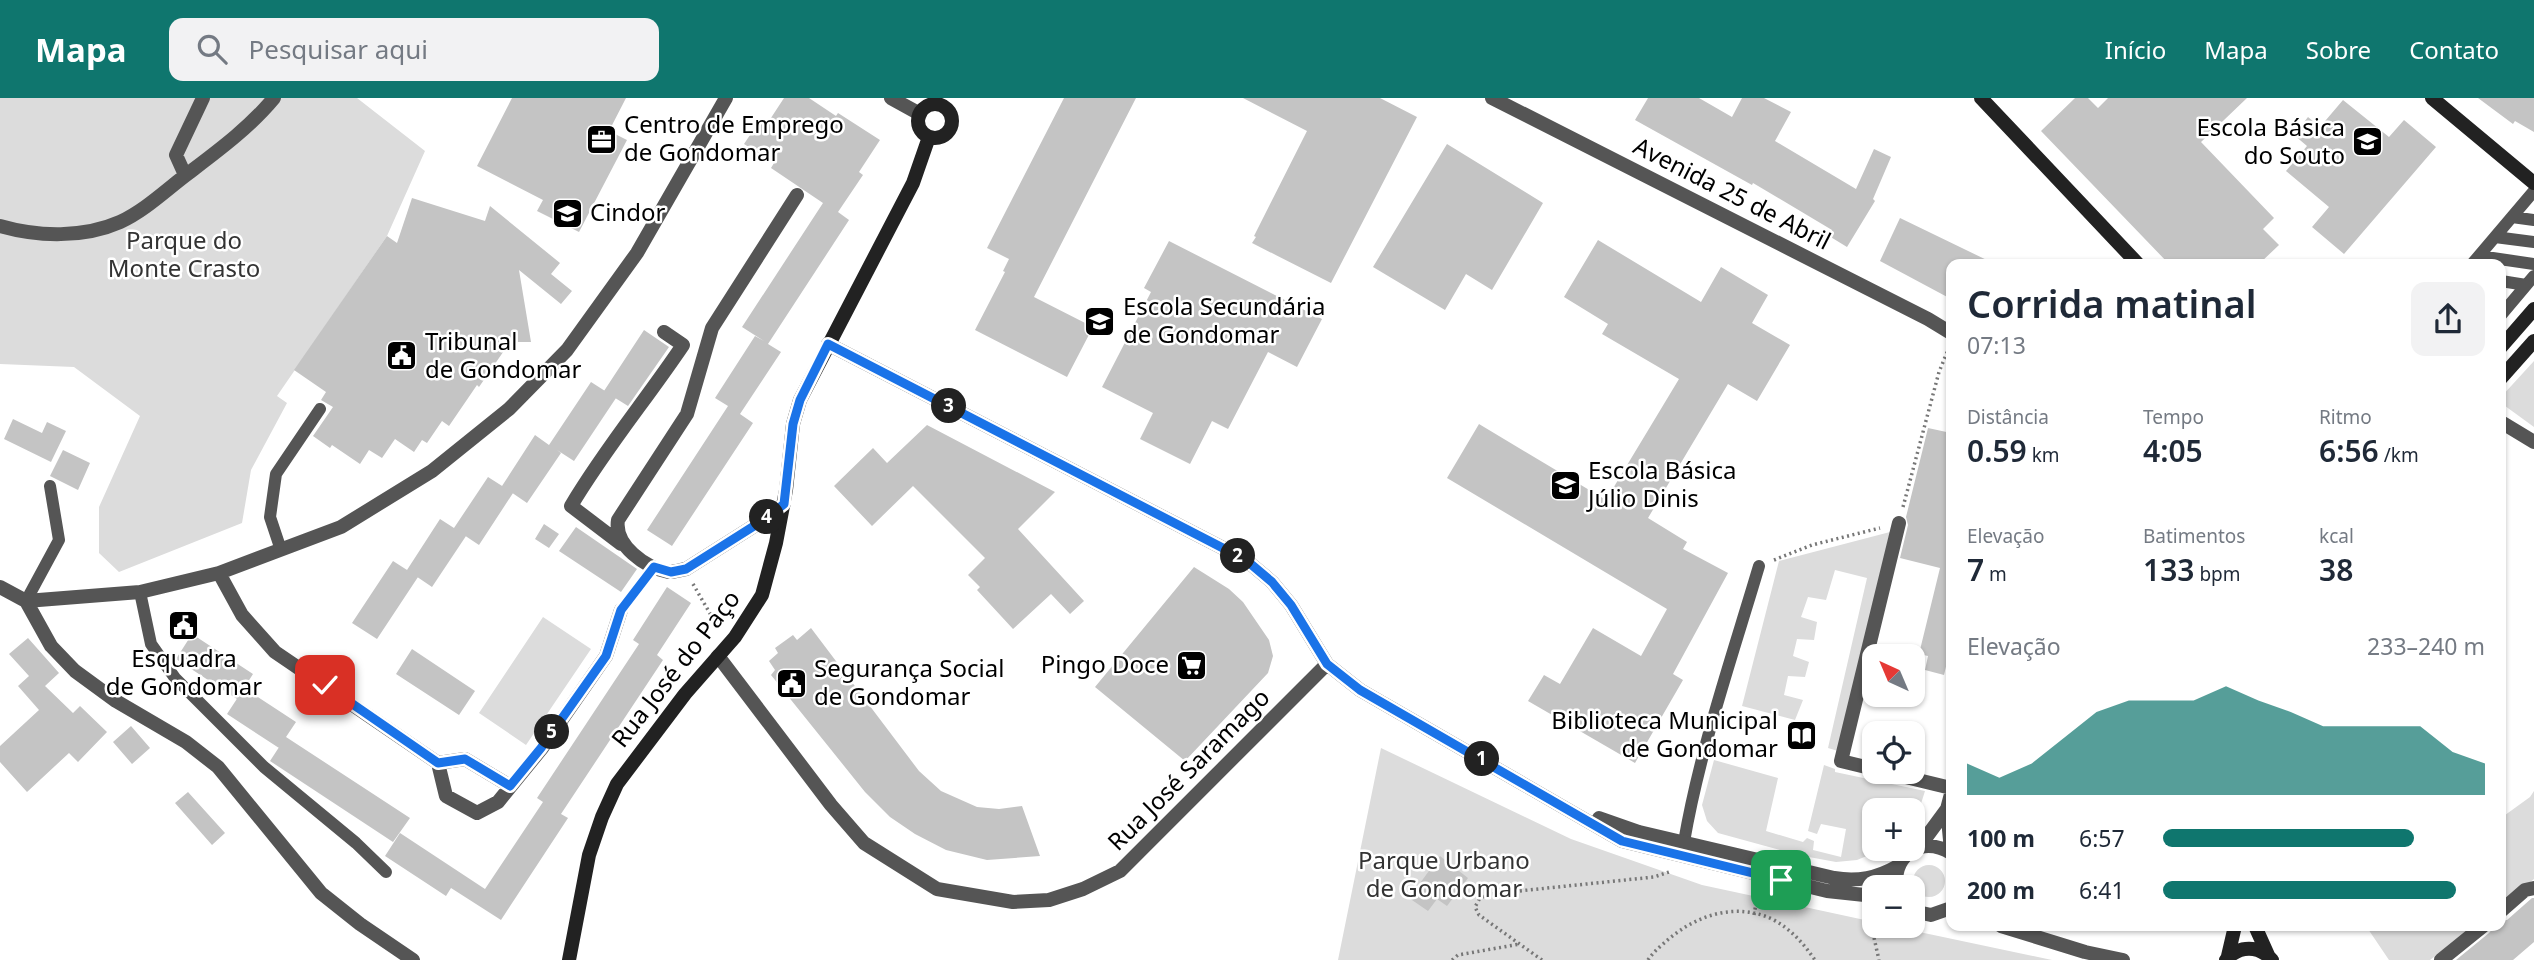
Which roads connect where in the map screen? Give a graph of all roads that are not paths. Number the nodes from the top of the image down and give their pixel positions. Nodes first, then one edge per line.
1 (204, 98) edge
2 (274, 98) edge
3 (726, 98) edge
4 (891, 98) edge
5 (1492, 98) edge
6 (1981, 98) edge
7 (2432, 98) edge
8 (945, 102) edge
9 (920, 114) junction
10 (929, 136) junction
11 (185, 175) junction
12 (2534, 183) edge
13 (2534, 191) edge
14 (797, 195) dead end
15 (2512, 217) junction
16 (2534, 220) edge
17 (0, 226) edge
18 (2495, 237) junction
19 (2534, 242) edge
20 (2133, 259) edge
21 (2476, 259) edge
22 (2506, 262) edge
23 (2534, 264) edge
24 (2506, 281) edge
25 (2530, 281) edge
26 (2506, 301) edge
27 (2534, 309) edge
28 (1946, 330) edge
29 (664, 332) dead end
30 (2506, 341) edge
31 (2534, 341) edge
32 (828, 344) junction
33 (2506, 372) edge
34 (320, 409) dead end
35 (2506, 425) edge
36 (2534, 442) edge
37 (50, 486) dead end
38 (784, 504) junction
39 (1899, 523) road end
40 (624, 546) junction
41 (281, 550) junction
42 (1759, 566) road end
43 (219, 573) junction
44 (0, 587) edge
45 (140, 592) junction
46 (26, 601) junction
47 (621, 610) road end
48 (718, 656) junction
49 (1327, 664) junction
50 (438, 763) junction
51 (1862, 766) edge
52 (1925, 784) edge
53 (510, 786) junction
54 (1946, 790) edge
55 (1946, 810) edge
56 (1638, 838) junction
57 (1925, 839) edge
58 (1684, 842) junction
59 (1925, 847) edge
60 (1946, 850) edge
61 (1902, 861) edge
62 (1898, 866) junction
63 (386, 872) dead end
64 (1897, 875) edge
65 (2534, 888) edge
66 (1862, 895) edge
67 (2506, 907) edge
68 (1946, 912) edge
69 (1925, 914) edge
70 (2020, 931) edge
71 (2234, 931) edge
72 (2257, 931) edge
73 (2477, 931) edge
74 (2227, 958) edge
75 (2270, 958) edge
76 (413, 960) edge
77 (569, 960) edge
78 (2123, 960) edge
79 (2441, 960) edge

1 - 11 street
2 - 11 street
3 - 41 street
4 - 9 street
5 - 28 street, Avenida 25 de Abril
6 - 20 street
7 - 12 street
8 - 9 street
8 - 10 street
9 - 10 street
10 - 32 street, Rua José do Paço
11 - 17 street
13 - 15 lane
14 - 40 street
15 - 16 lane
15 - 18 lane
18 - 19 lane
18 - 21 lane
22 - 23 lane
24 - 25 lane
25 - 26 lane
27 - 30 street
29 - 40 street
31 - 33 street
32 - 38 street, Rua José do Paço
32 - 49 street
34 - 41 lane
35 - 36 street
37 - 46 lane
38 - 40 street
38 - 48 street, Rua José do Paço
39 - 51 street
41 - 43 street
42 - 58 lane
43 - 45 street
43 - 50 street
44 - 46 street
45 - 46 street
45 - 63 lane
46 - 76 street
47 - 53 street
48 - 49 street, Rua José Saramago
48 - 77 street, Rua José do Paço
49 - 56 street
50 - 53 street
50 - 53 street
52 - 54 street
55 - 57 street
56 - 58 street
56 - 66 street
58 - 62 street
59 - 60 street
61 - 62 street
62 - 64 street
65 - 67 street
68 - 69 street
70 - 78 street
71 - 74 street
72 - 75 street
73 - 79 street
74 - 75 street

